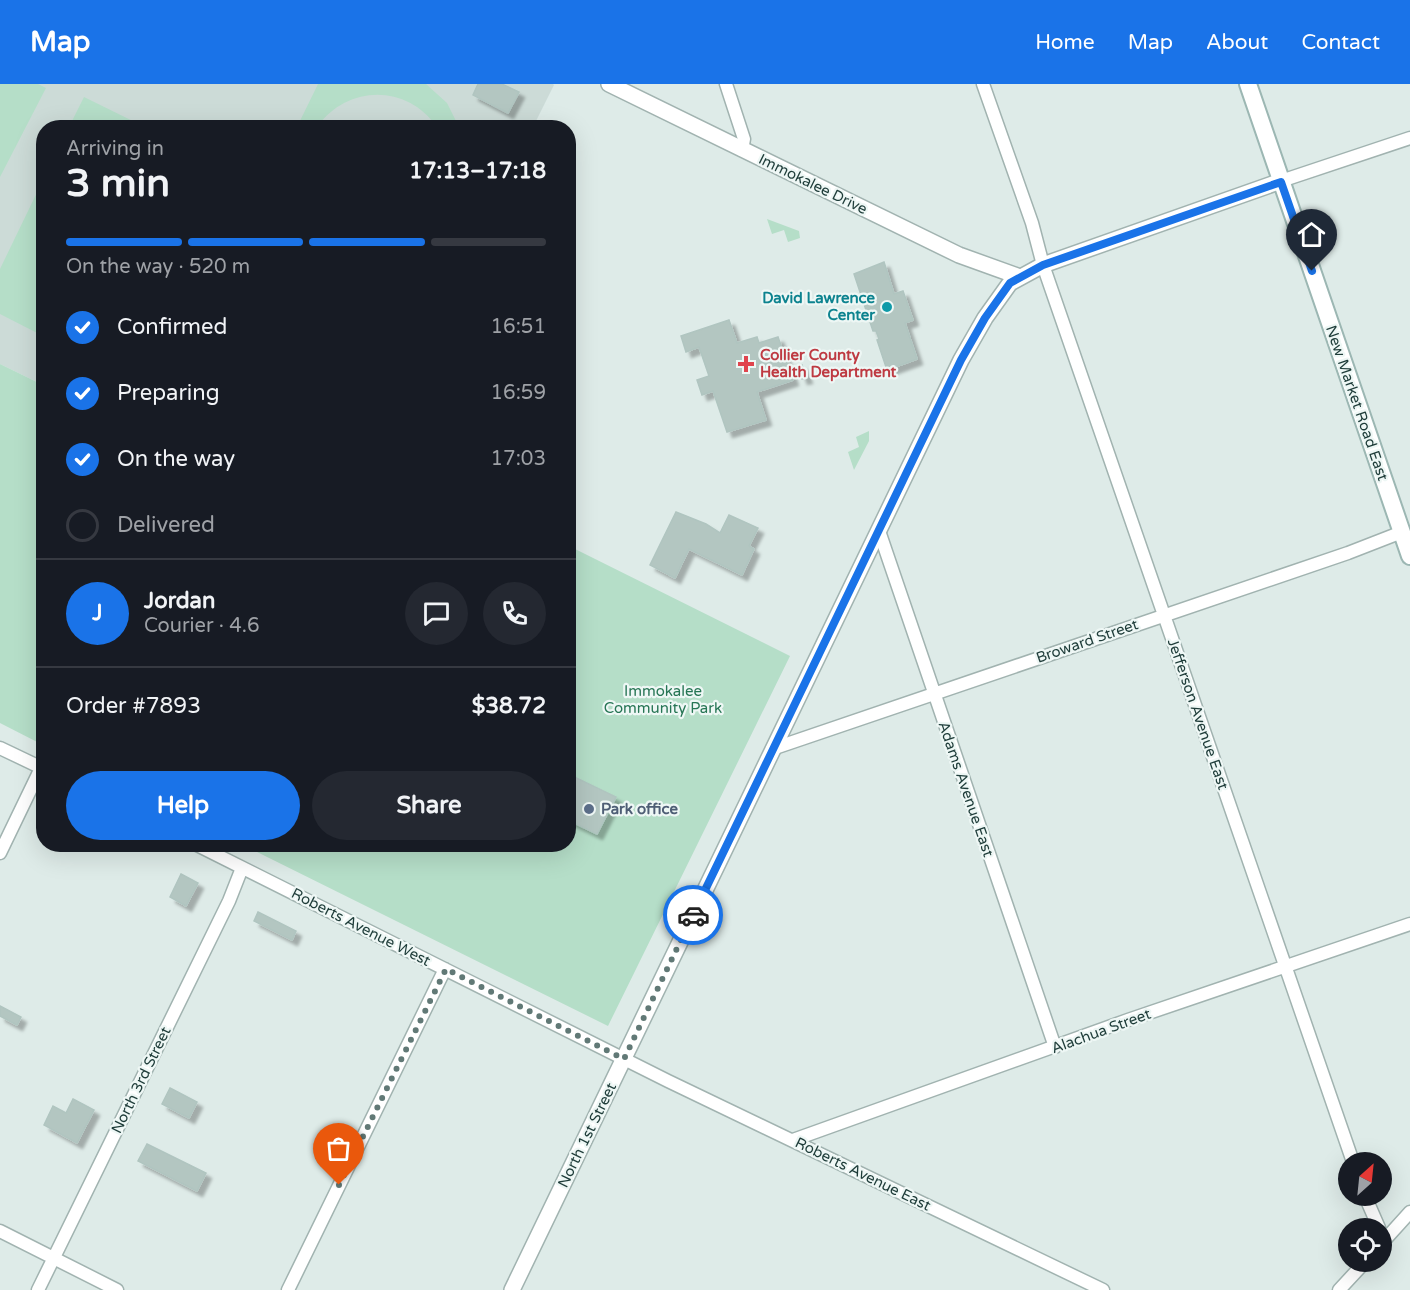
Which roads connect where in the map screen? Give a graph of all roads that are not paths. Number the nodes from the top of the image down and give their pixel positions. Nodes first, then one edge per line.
1 (609, 84) edge
2 (726, 84) edge
3 (983, 84) edge
4 (1248, 84) edge
5 (1410, 138) edge
6 (742, 150) junction
7 (1281, 182) junction
8 (1043, 265) junction
9 (1020, 277) junction
10 (879, 531) junction
11 (1402, 532) junction
12 (1410, 556) edge
13 (1164, 615) junction
14 (933, 694) junction
15 (0, 748) edge
16 (772, 749) junction
17 (36, 766) edge
18 (36, 781) edge
19 (211, 852) edge
20 (0, 853) edge
21 (242, 868) junction
22 (1410, 924) edge
23 (1285, 967) junction
24 (446, 969) junction
25 (1055, 1047) junction
26 (624, 1059) junction
27 (793, 1140) junction
28 (1350, 1152) edge
29 (1410, 1212) edge
30 (1392, 1227) edge
31 (0, 1231) edge
32 (54, 1258) junction
33 (1356, 1272) edge
34 (38, 1290) edge
35 (117, 1290) edge
36 (288, 1290) edge
37 (512, 1290) edge
38 (1103, 1290) edge
39 (1339, 1290) edge

1 - 6 street, Immokalee Drive
2 - 6 street
3 - 8 street, Jefferson Avenue East
4 - 7 main road, New Market Road East
5 - 7 street
6 - 9 street, Immokalee Drive
7 - 8 street, North 1st Street
7 - 11 main road, New Market Road East
8 - 9 street, North 1st Street
8 - 13 street, Jefferson Avenue East
9 - 10 street, North 1st Street
10 - 14 street, Adams Avenue East
10 - 16 street, North 1st Street
11 - 12 main road, New Market Road East
11 - 13 street, Broward Street
13 - 14 street, Broward Street
13 - 23 street, Jefferson Avenue East
14 - 16 street, Broward Street
14 - 25 street, Adams Avenue East
15 - 17 street
16 - 26 street, North 1st Street
18 - 20 street
19 - 21 street, Roberts Avenue West
21 - 24 street, Roberts Avenue West
21 - 32 street, North 3rd Street
22 - 23 street, Alachua Street
23 - 25 street, Alachua Street
23 - 28 street, Jefferson Avenue East
24 - 26 street, Roberts Avenue West
24 - 36 street
25 - 27 street, Alachua Street
26 - 27 street, Roberts Avenue East
26 - 37 street, North 1st Street
27 - 38 street, Roberts Avenue East
29 - 30 street
31 - 32 street
32 - 34 street, North 3rd Street
32 - 35 street
33 - 39 street

